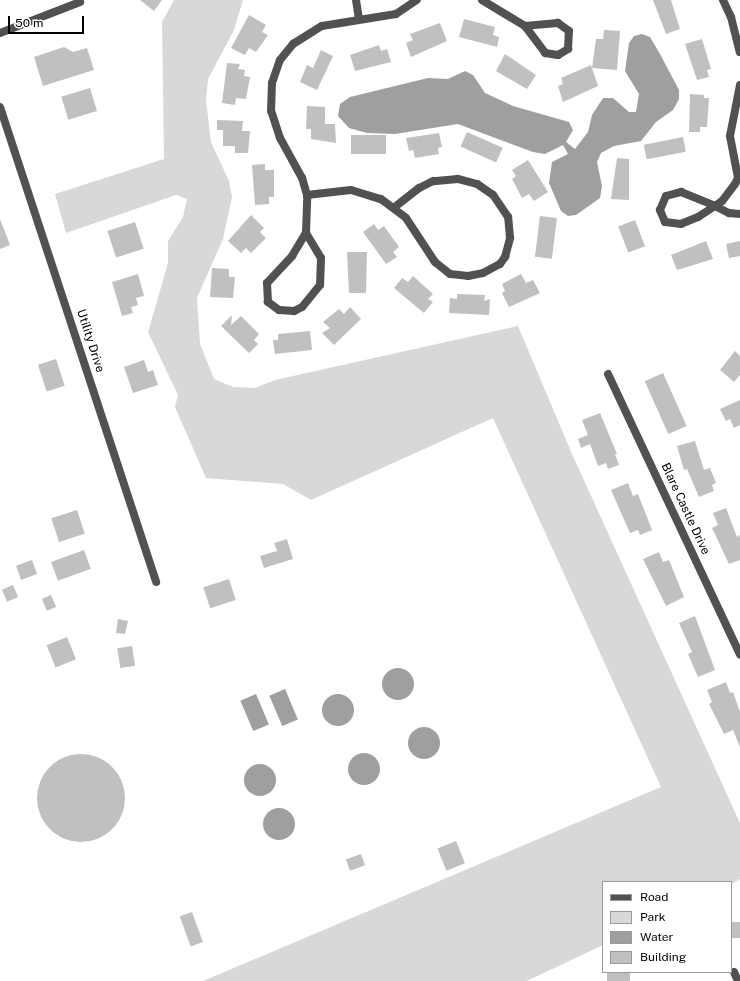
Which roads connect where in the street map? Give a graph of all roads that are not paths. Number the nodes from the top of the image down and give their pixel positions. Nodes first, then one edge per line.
1 (356, 0) edge
2 (417, 0) edge
3 (482, 0) edge
4 (722, 0) edge
5 (80, 2) dead end
6 (740, 14) edge
7 (731, 17) junction
8 (359, 19) junction
9 (525, 26) junction
10 (0, 33) edge
11 (740, 52) edge
12 (740, 86) edge
13 (0, 107) edge
14 (739, 180) edge
15 (307, 195) junction
16 (716, 206) junction
17 (395, 207) junction
18 (740, 214) edge
19 (306, 233) junction
20 (608, 374) dead end
21 (156, 582) dead end
22 (740, 655) edge
23 (734, 972) dead end
24 (738, 981) edge

1 - 8 street
2 - 8 street
3 - 9 street
4 - 7 street
5 - 10 street
6 - 7 street
7 - 11 street
8 - 15 street
9 - 9 street
12 - 14 street
13 - 21 street, Utility Drive
14 - 16 street
15 - 17 street
15 - 19 street
16 - 16 street
16 - 18 street
17 - 17 street
19 - 19 street
20 - 22 street, Blare Castle Drive
23 - 24 street

